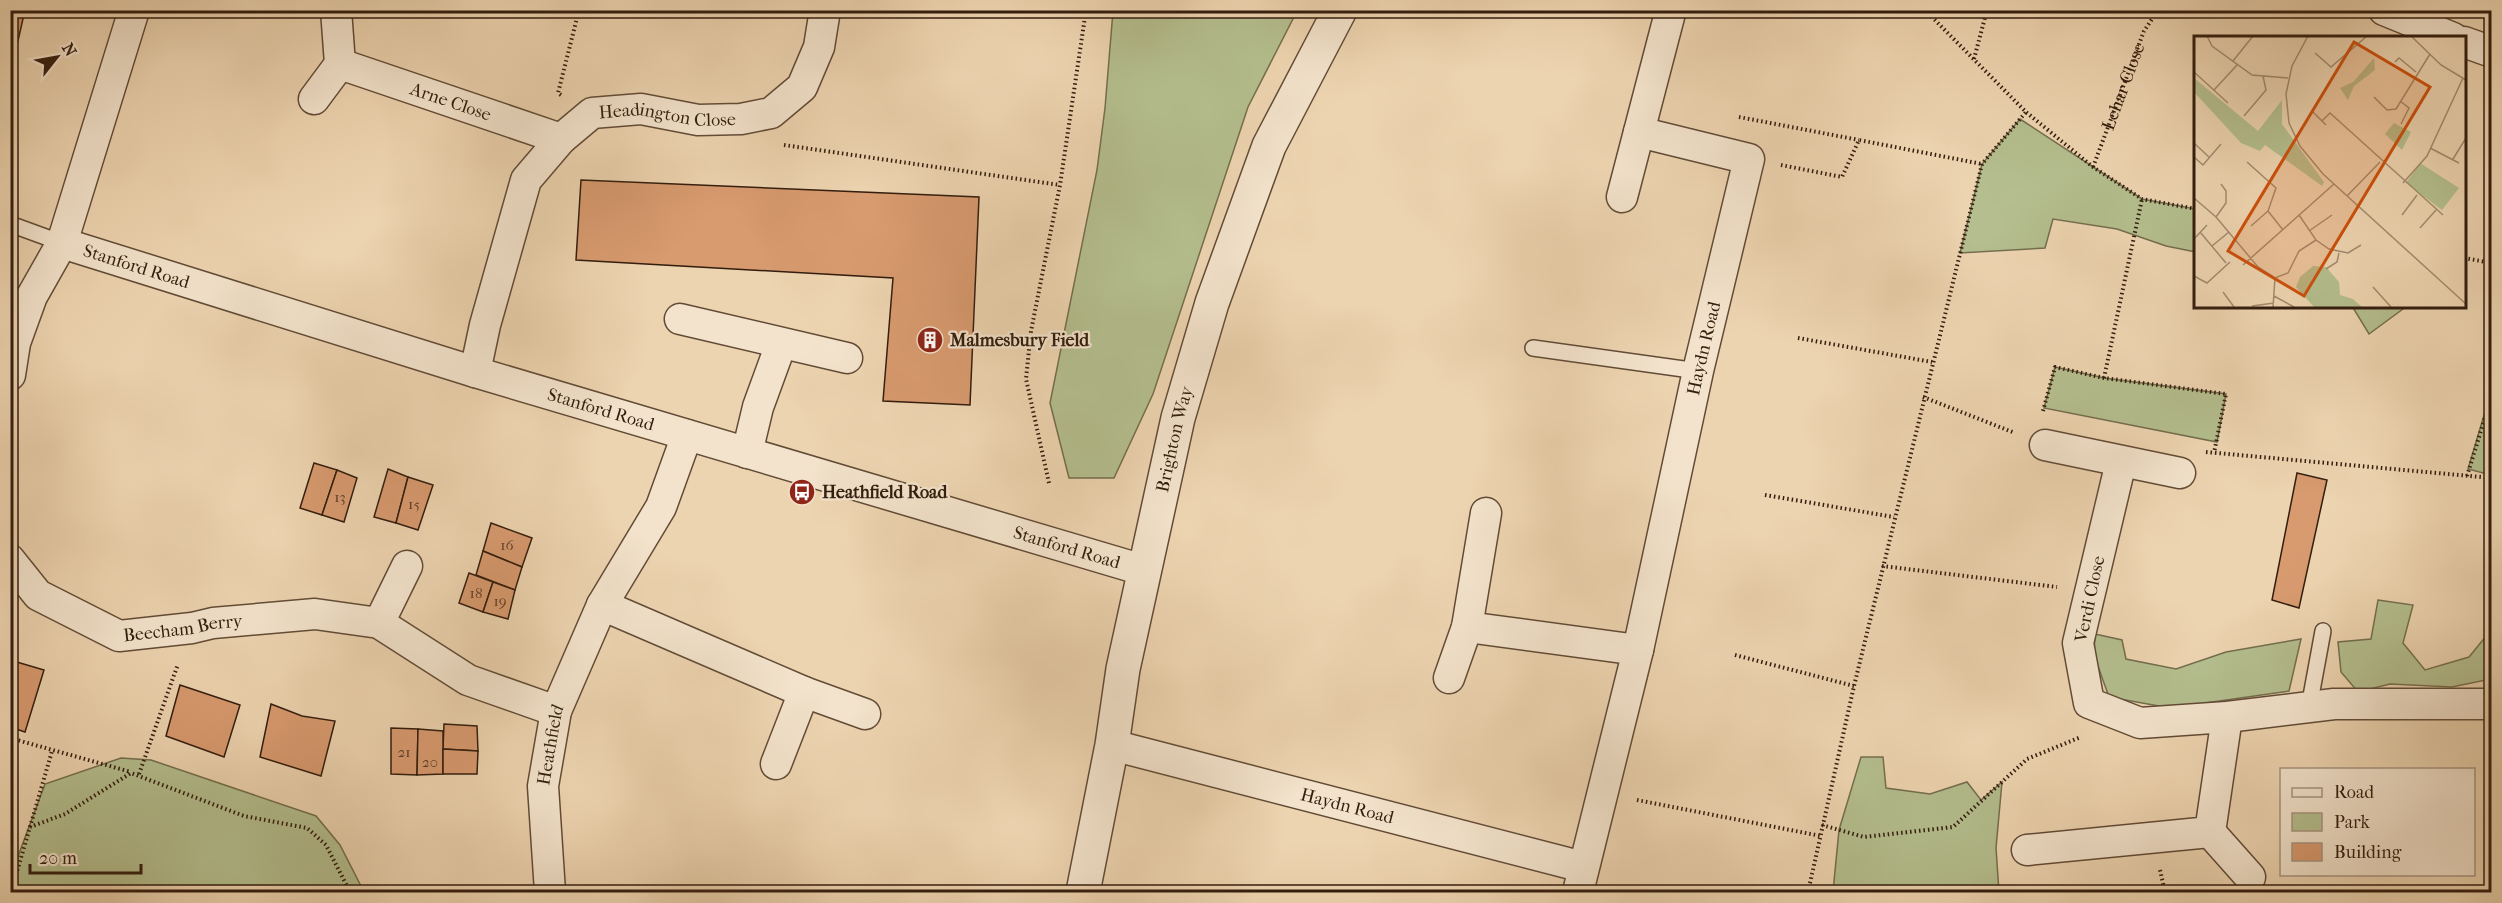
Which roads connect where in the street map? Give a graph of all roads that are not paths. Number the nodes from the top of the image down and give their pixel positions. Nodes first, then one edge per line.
1 (134, 10) edge
2 (336, 10) edge
3 (825, 10) edge
4 (1340, 10) edge
5 (2384, 10) edge
6 (1670, 14) dead end
7 (2449, 36) edge
8 (2466, 43) edge
9 (2492, 52) edge
10 (340, 64) junction
11 (314, 99) dead end
12 (1639, 132) junction
13 (561, 139) junction
14 (1622, 197) dead end
15 (10, 224) edge
16 (62, 243) junction
17 (680, 319) dead end
18 (781, 344) junction
19 (1533, 348) dead end
20 (847, 358) dead end
21 (1698, 371) junction
22 (475, 372) junction
23 (10, 375) edge
24 (687, 435) junction
25 (2040, 442) road end
26 (747, 453) junction
27 (2121, 462) junction
28 (2180, 473) road end
29 (1486, 513) dead end
30 (10, 560) edge
31 (407, 566) dead end
32 (1143, 570) junction
33 (602, 605) junction
34 (379, 623) junction
35 (1467, 627) junction
36 (2323, 632) dead end
37 (1638, 650) junction
38 (1449, 678) dead end
39 (804, 692) junction
40 (2492, 704) edge
41 (2309, 707) junction
42 (556, 711) junction
43 (865, 714) dead end
44 (2228, 717) junction
45 (1112, 745) junction
46 (776, 764) dead end
47 (2210, 832) junction
48 (2027, 850) dead end
49 (2250, 877) dead end
50 (1581, 880) edge
51 (550, 892) edge
52 (1083, 892) edge

1 - 16 street, Stanford Road
2 - 10 street
3 - 13 street, Headington Close
4 - 32 street, Brighton Way
5 - 7 street
6 - 12 street
8 - 9 street
10 - 11 street
10 - 13 street, Arne Close
12 - 14 street
12 - 21 street, Haydn Road
13 - 22 street, Headington Close
15 - 16 lane, Stanford Road
16 - 22 street, Stanford Road
16 - 23 street
17 - 18 street
18 - 20 street
18 - 26 street
19 - 21 lane
21 - 37 street, Haydn Road
22 - 24 street, Stanford Road
24 - 26 street, Stanford Road
24 - 33 street, Heathfield
25 - 27 street
26 - 32 street, Stanford Road
27 - 28 street
27 - 44 street, Verdi Close
29 - 35 street
30 - 34 street, Beecham Berry
31 - 34 street
32 - 45 street, Brighton Way
33 - 39 street
33 - 42 street, Heathfield
34 - 42 street, Beecham Berry
35 - 37 street
35 - 38 street
36 - 41 lane
37 - 50 street, Haydn Road
39 - 43 street
39 - 46 street
40 - 41 street, Verdi Close
41 - 44 street, Verdi Close
42 - 51 street, Heathfield
44 - 47 street
45 - 50 street, Haydn Road
45 - 52 street, Brighton Way
47 - 48 street
47 - 49 street

